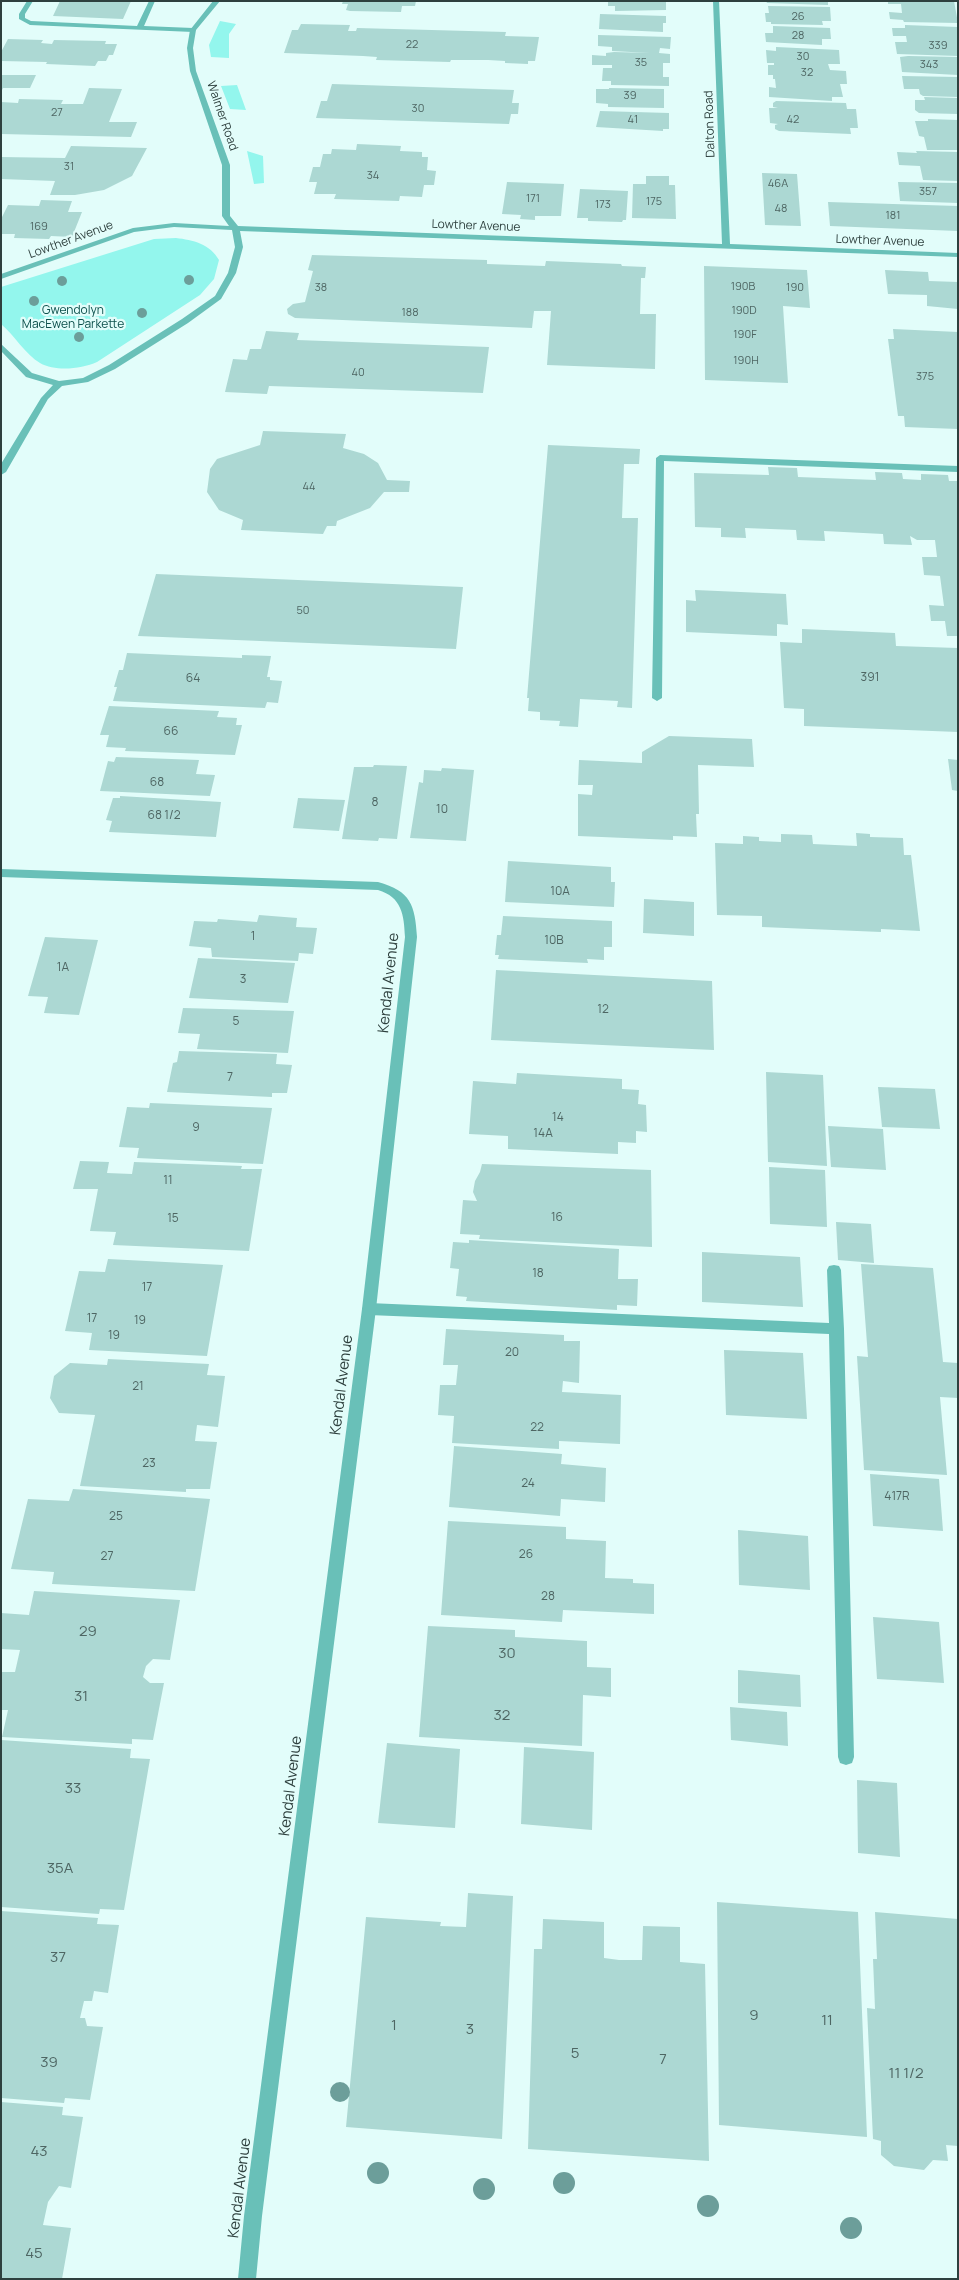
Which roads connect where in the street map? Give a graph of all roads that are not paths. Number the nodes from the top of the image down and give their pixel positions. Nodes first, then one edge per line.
1 (30, 1) edge
2 (152, 1) edge
3 (217, 1) edge
4 (716, 1) edge
5 (139, 28) junction
6 (193, 30) junction
7 (236, 229) junction
8 (726, 246) junction
9 (958, 254) edge
10 (1, 277) edge
11 (1, 346) edge
12 (59, 384) junction
13 (958, 469) edge
14 (1, 472) edge
15 (656, 698) dead end
16 (1, 873) edge
17 (834, 1270) dead end
18 (369, 1309) junction
19 (837, 1329) junction
20 (846, 1757) dead end
21 (247, 2279) edge

1 - 5 street
2 - 5 street
3 - 6 street
4 - 8 street, Dalton Road
5 - 6 street
6 - 7 street, Walmer Road
7 - 8 street, Lowther Avenue
7 - 10 street, Lowther Avenue
7 - 12 street, Walmer Road
8 - 9 street, Lowther Avenue
11 - 12 street, Walmer Road
12 - 14 street
13 - 15 street
16 - 18 street, Kendal Avenue
17 - 19 street
18 - 19 street
18 - 21 street, Kendal Avenue
19 - 20 street

